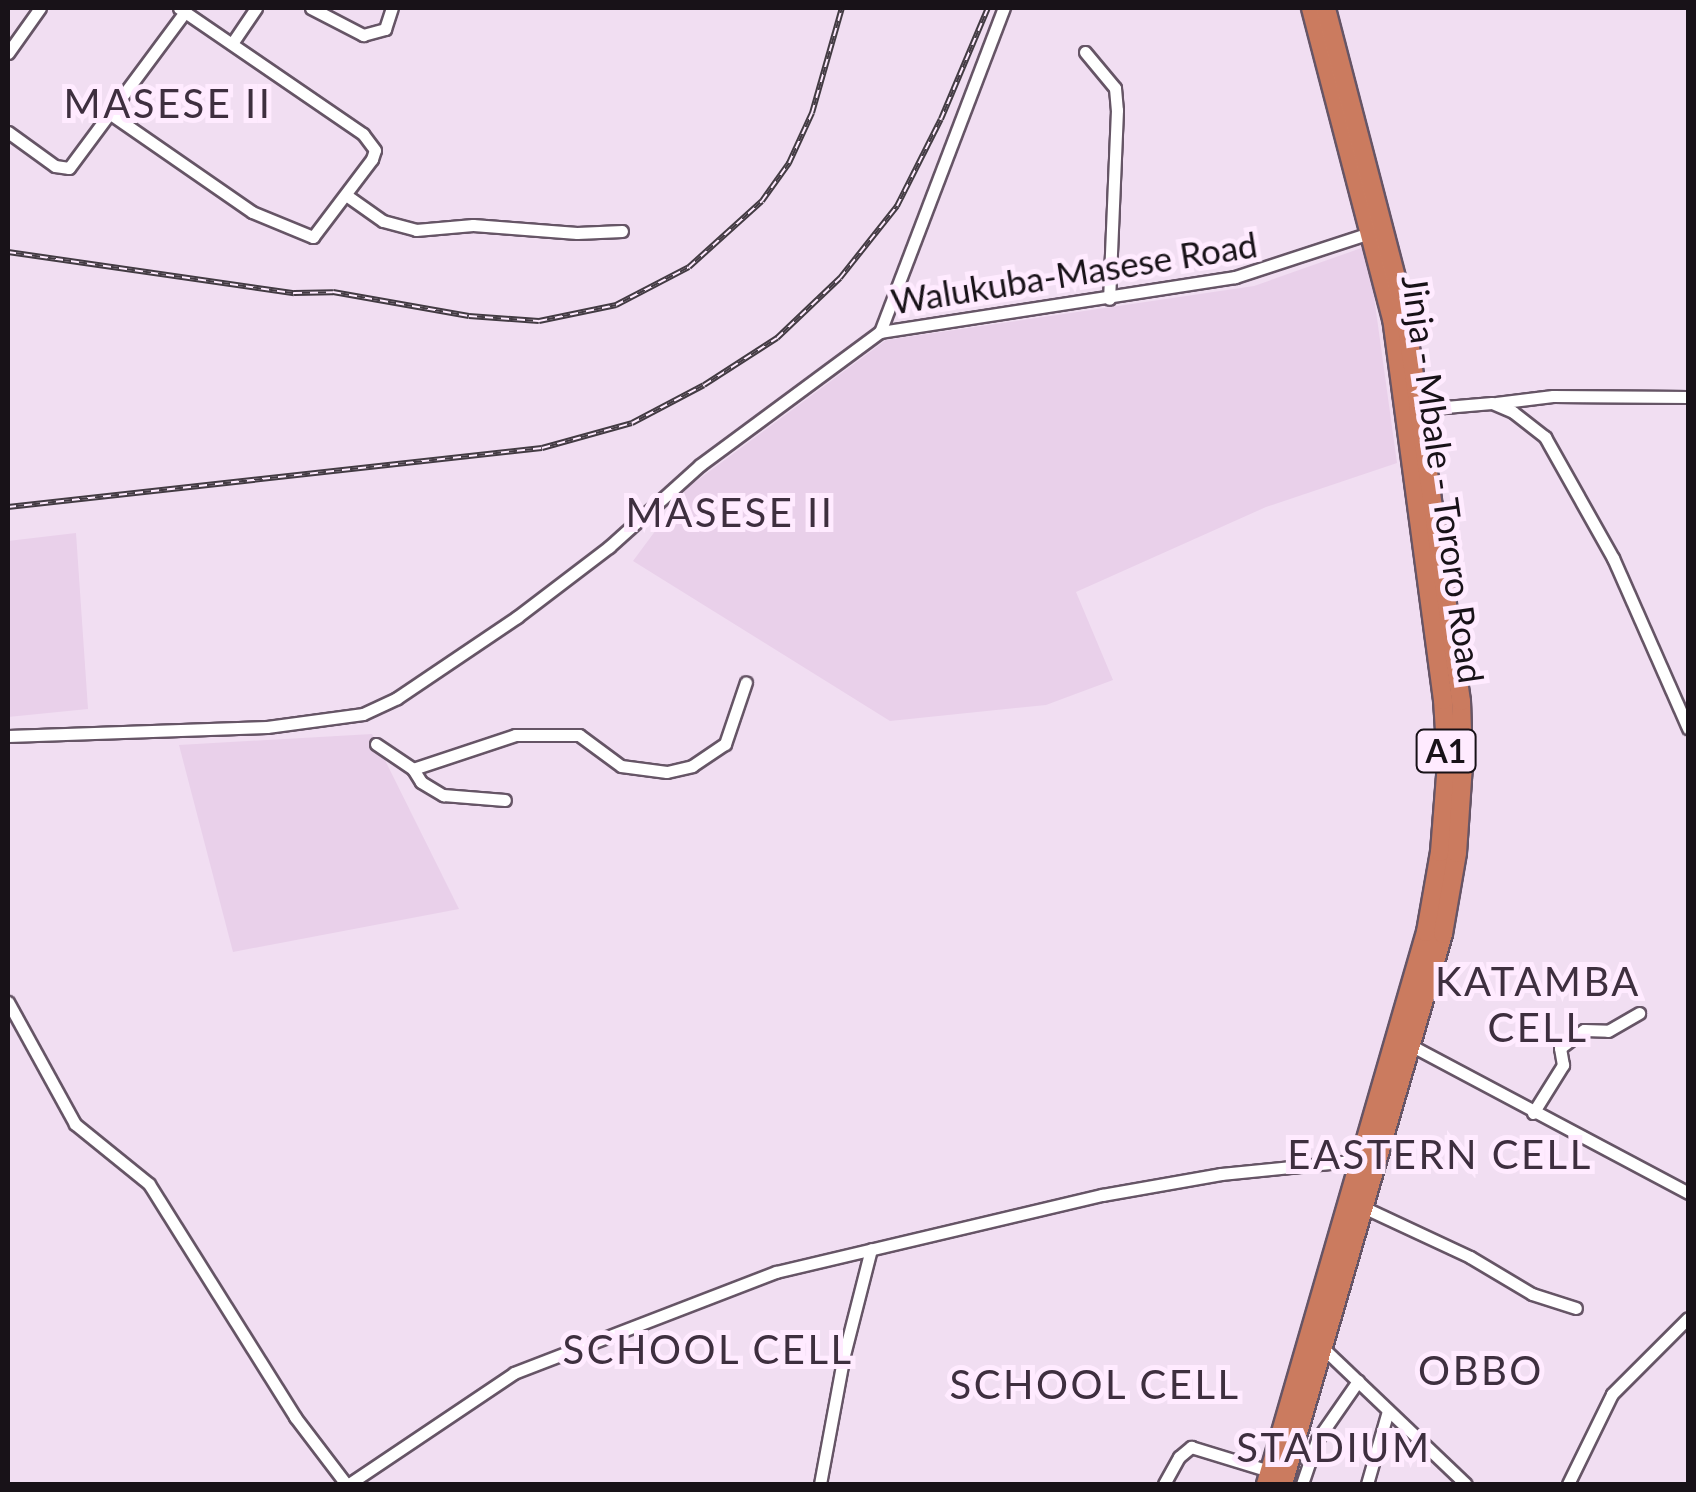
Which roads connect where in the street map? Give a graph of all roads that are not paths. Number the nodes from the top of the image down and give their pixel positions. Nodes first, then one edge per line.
1 (40, 8) edge
2 (256, 8) edge
3 (311, 8) edge
4 (392, 8) edge
5 (1004, 8) edge
6 (1311, 8) edge
7 (1326, 8) edge
8 (182, 10) edge
9 (234, 42) junction
10 (1085, 52) dead end
11 (8, 53) edge
12 (112, 115) junction
13 (8, 132) edge
14 (346, 195) junction
15 (622, 230) dead end
16 (1373, 232) junction
17 (1108, 299) junction
18 (880, 332) junction
19 (1688, 397) edge
20 (1492, 403) junction
21 (1422, 409) junction
22 (746, 682) dead end
23 (1688, 728) edge
24 (8, 736) edge
25 (376, 744) dead end
26 (413, 769) junction
27 (505, 800) dead end
28 (8, 1002) edge
29 (1639, 1013) dead end
30 (1412, 1046) junction
31 (1533, 1113) junction
32 (1362, 1160) junction
33 (1688, 1194) edge
34 (1363, 1207) junction
35 (870, 1248) junction
36 (1576, 1308) dead end
37 (1688, 1318) edge
38 (1322, 1348) junction
39 (1358, 1381) junction
40 (1388, 1410) junction
41 (1273, 1480) edge
42 (347, 1484) edge
43 (820, 1484) edge
44 (1164, 1484) edge
45 (1302, 1484) edge
46 (1366, 1484) edge
47 (1466, 1484) edge
48 (1568, 1484) edge

1 - 11 street
2 - 9 street
3 - 4 street
5 - 18 street
6 - 16 highway, Jinja - Mbale - Tororo Road / A1
7 - 21 highway, Jinja - Mbale - Tororo Road / A1
8 - 9 street
8 - 12 street
9 - 14 street
10 - 17 street
12 - 13 street
12 - 14 street
14 - 15 street
16 - 17 street, Walukuba-Masese Road
16 - 32 highway, Jinja - Mbale - Tororo Road / A1
17 - 18 street, Walukuba-Masese Road
18 - 24 street, Walukuba-Masese Road
19 - 20 street
20 - 21 street
20 - 23 street
21 - 30 highway, Jinja - Mbale - Tororo Road / A1
22 - 26 street
25 - 26 street
26 - 27 street
28 - 42 street
29 - 31 street
30 - 31 street
30 - 34 highway, Jinja - Mbale - Tororo Road / A1
31 - 33 street
32 - 35 street
32 - 41 highway, Jinja - Mbale - Tororo Road / A1
34 - 36 street
34 - 38 highway, Jinja - Mbale - Tororo Road / A1
35 - 42 street
35 - 43 street
37 - 48 street
38 - 39 street
38 - 41 highway, Jinja - Mbale - Tororo Road / A1
39 - 40 street
39 - 45 street
40 - 46 street
40 - 47 street
41 - 44 street

